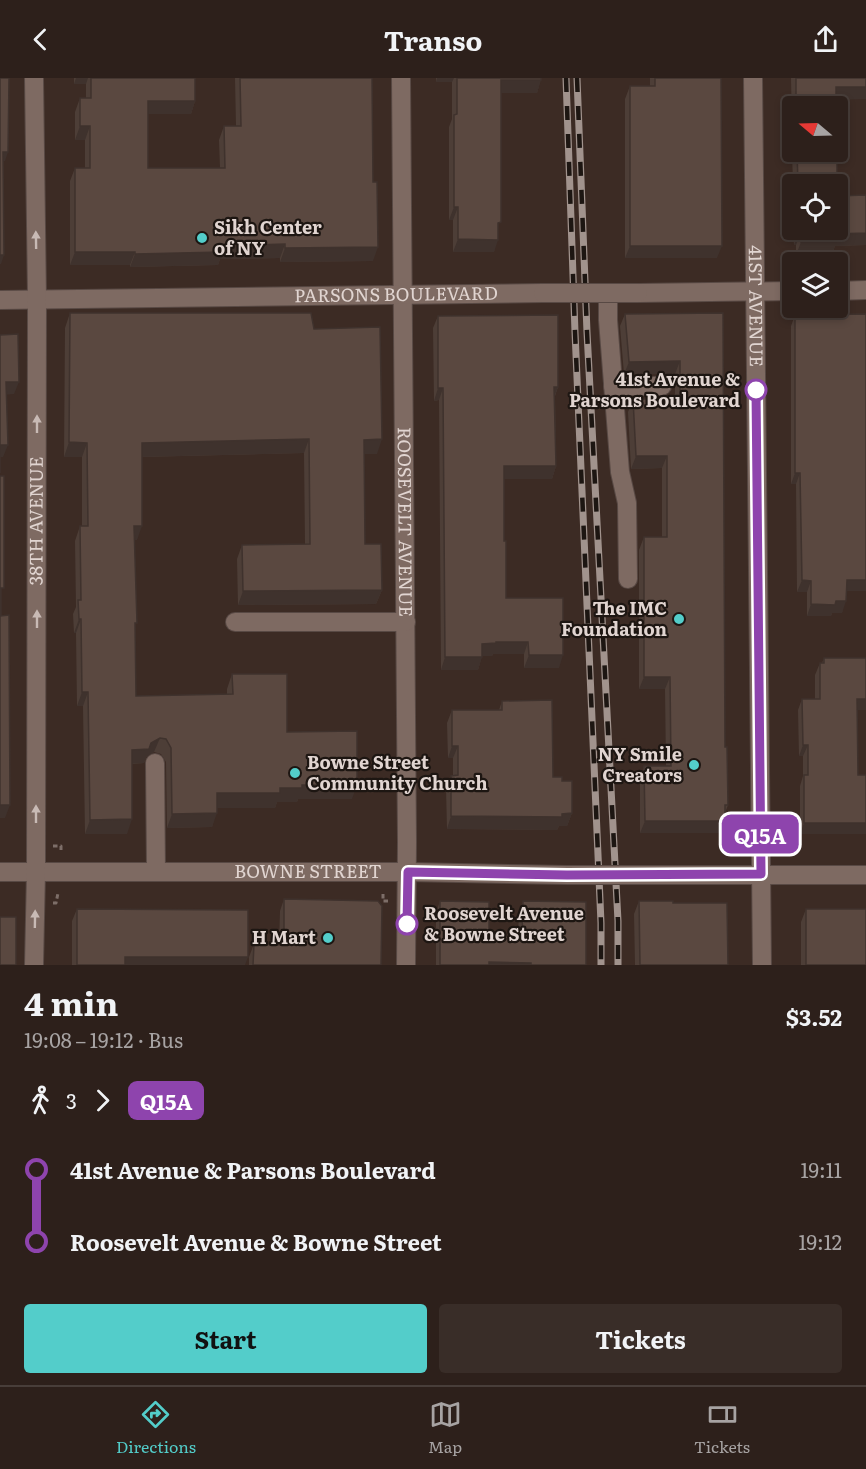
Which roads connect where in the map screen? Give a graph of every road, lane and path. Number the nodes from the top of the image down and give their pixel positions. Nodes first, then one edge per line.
1 (34, 78) edge
2 (401, 78) edge
3 (753, 78) edge
4 (866, 290) edge
5 (756, 291) junction
6 (782, 291) edge
7 (848, 291) edge
8 (608, 293) junction
9 (403, 296) junction
10 (37, 299) junction
11 (0, 300) edge
12 (613, 386) junction
13 (662, 386) dead end
14 (628, 579) dead end
15 (235, 622) dead end
16 (406, 622) junction
17 (155, 763) dead end
18 (53, 846) dead end
19 (61, 853) dead end
20 (0, 872) edge
21 (36, 872) junction
22 (156, 872) junction
23 (408, 872) junction
24 (761, 874) junction
25 (866, 875) edge
26 (382, 894) dead end
27 (389, 902) dead end
28 (34, 965) edge
29 (406, 965) edge
30 (762, 965) edge

10 -> 1 street, 38TH AVENUE
2 - 9 street, ROOSEVELT AVENUE
3 - 5 street, 41ST AVENUE
4 - 7 street
5 - 6 street, PARSONS BOULEVARD
5 - 8 street, PARSONS BOULEVARD, bridge
5 - 24 street, 41ST AVENUE
8 - 9 street, PARSONS BOULEVARD, bridge
8 - 12 street
9 - 10 street, PARSONS BOULEVARD
9 - 16 street, ROOSEVELT AVENUE
10 - 11 street, PARSONS BOULEVARD
21 -> 10 street, 38TH AVENUE
12 - 13 street
12 - 14 street
15 - 16 street
16 - 23 street, ROOSEVELT AVENUE
17 - 22 street
18 - 19 path
20 - 21 street, BOWNE STREET
21 - 22 street, BOWNE STREET
28 -> 21 street, 38TH AVENUE
22 - 23 street, BOWNE STREET
23 - 24 street, BOWNE STREET, bridge
23 - 29 street, ROOSEVELT AVENUE
24 - 25 street, BOWNE STREET
24 - 30 street, 41ST AVENUE
26 - 27 path

